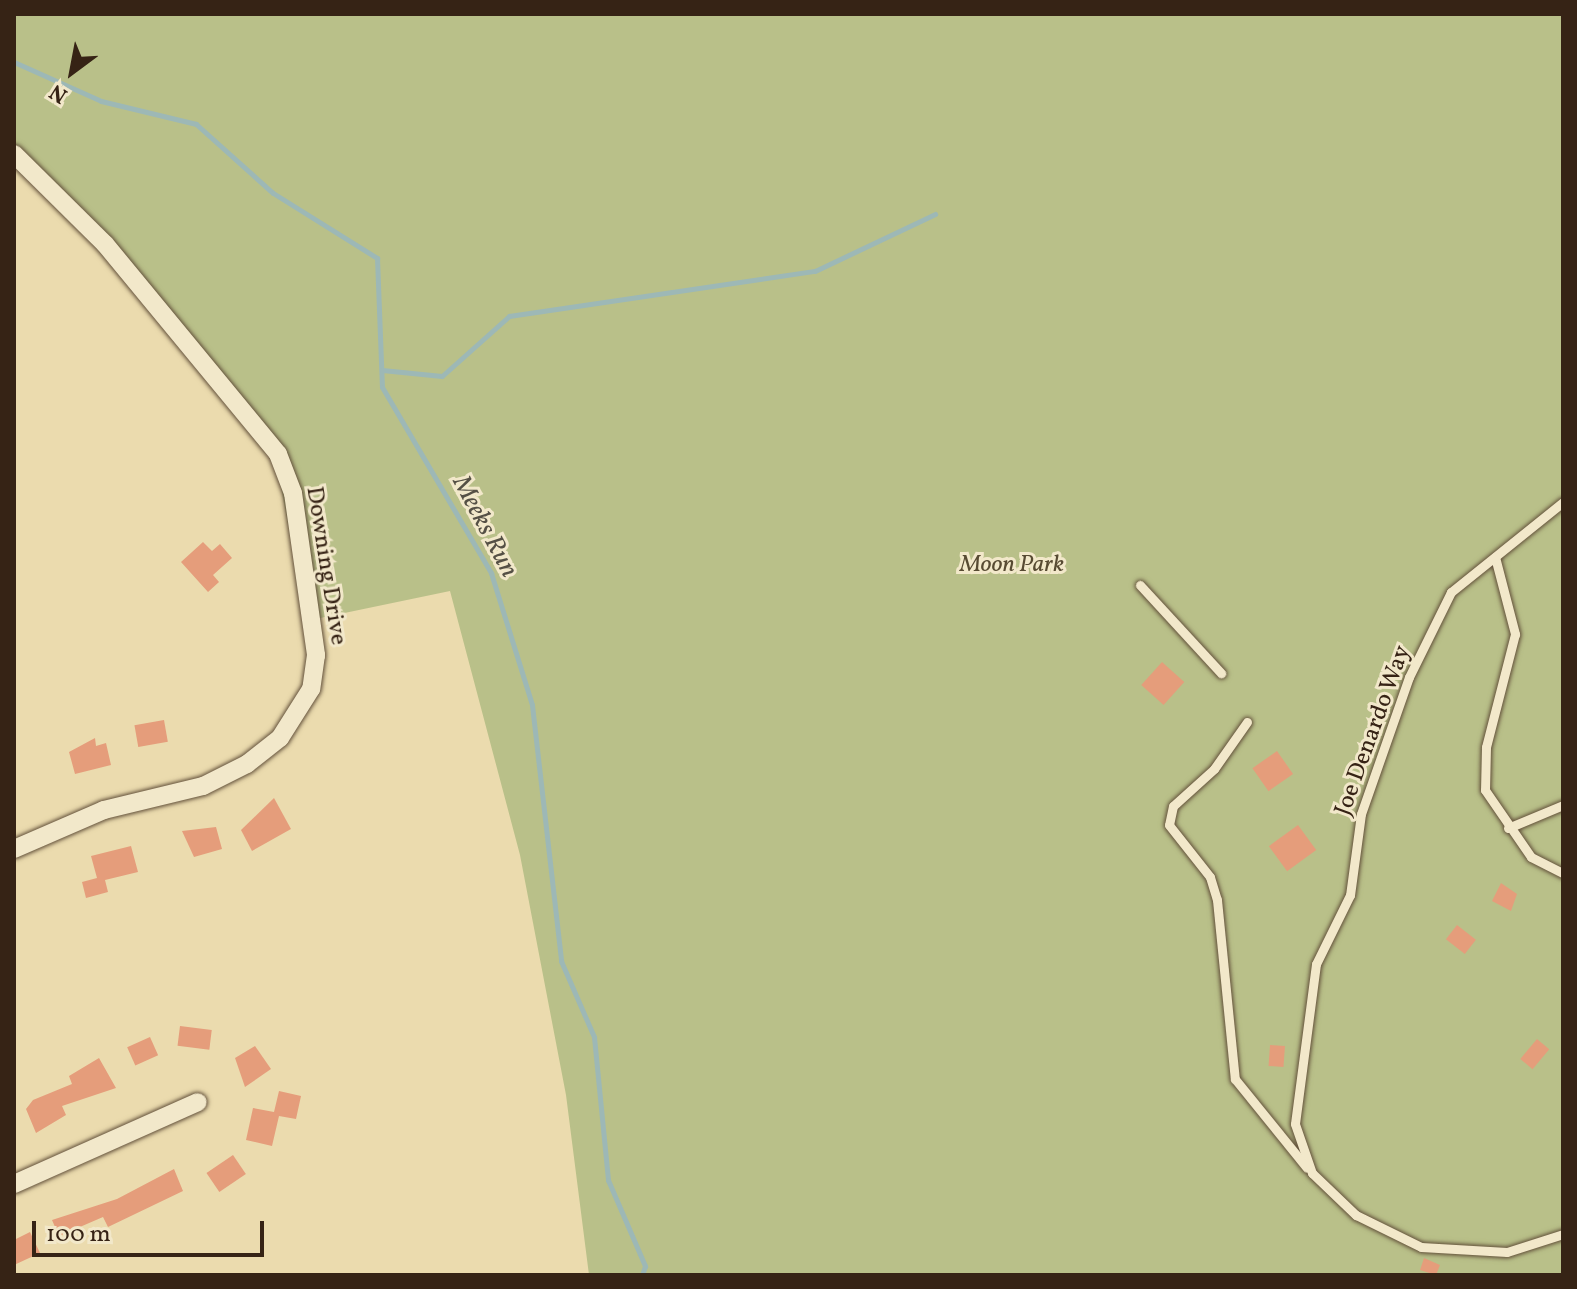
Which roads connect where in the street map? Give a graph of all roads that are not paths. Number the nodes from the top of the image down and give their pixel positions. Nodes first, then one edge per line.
1 (14, 154) edge
2 (1563, 502) edge
3 (1495, 557) junction
4 (1140, 585) dead end
5 (1221, 673) dead end
6 (1247, 722) dead end
7 (1563, 805) edge
8 (1508, 828) junction
9 (14, 849) edge
10 (1563, 873) edge
11 (198, 1102) dead end
12 (1312, 1173) junction
13 (14, 1184) edge
14 (1563, 1234) edge

1 - 9 street, Downing Drive
2 - 3 lane, Joe Denardo Way
3 - 8 lane
3 - 12 lane, Joe Denardo Way
4 - 5 lane
6 - 12 lane
7 - 8 lane
8 - 10 lane
11 - 13 street
12 - 14 lane, Joe Denardo Way

